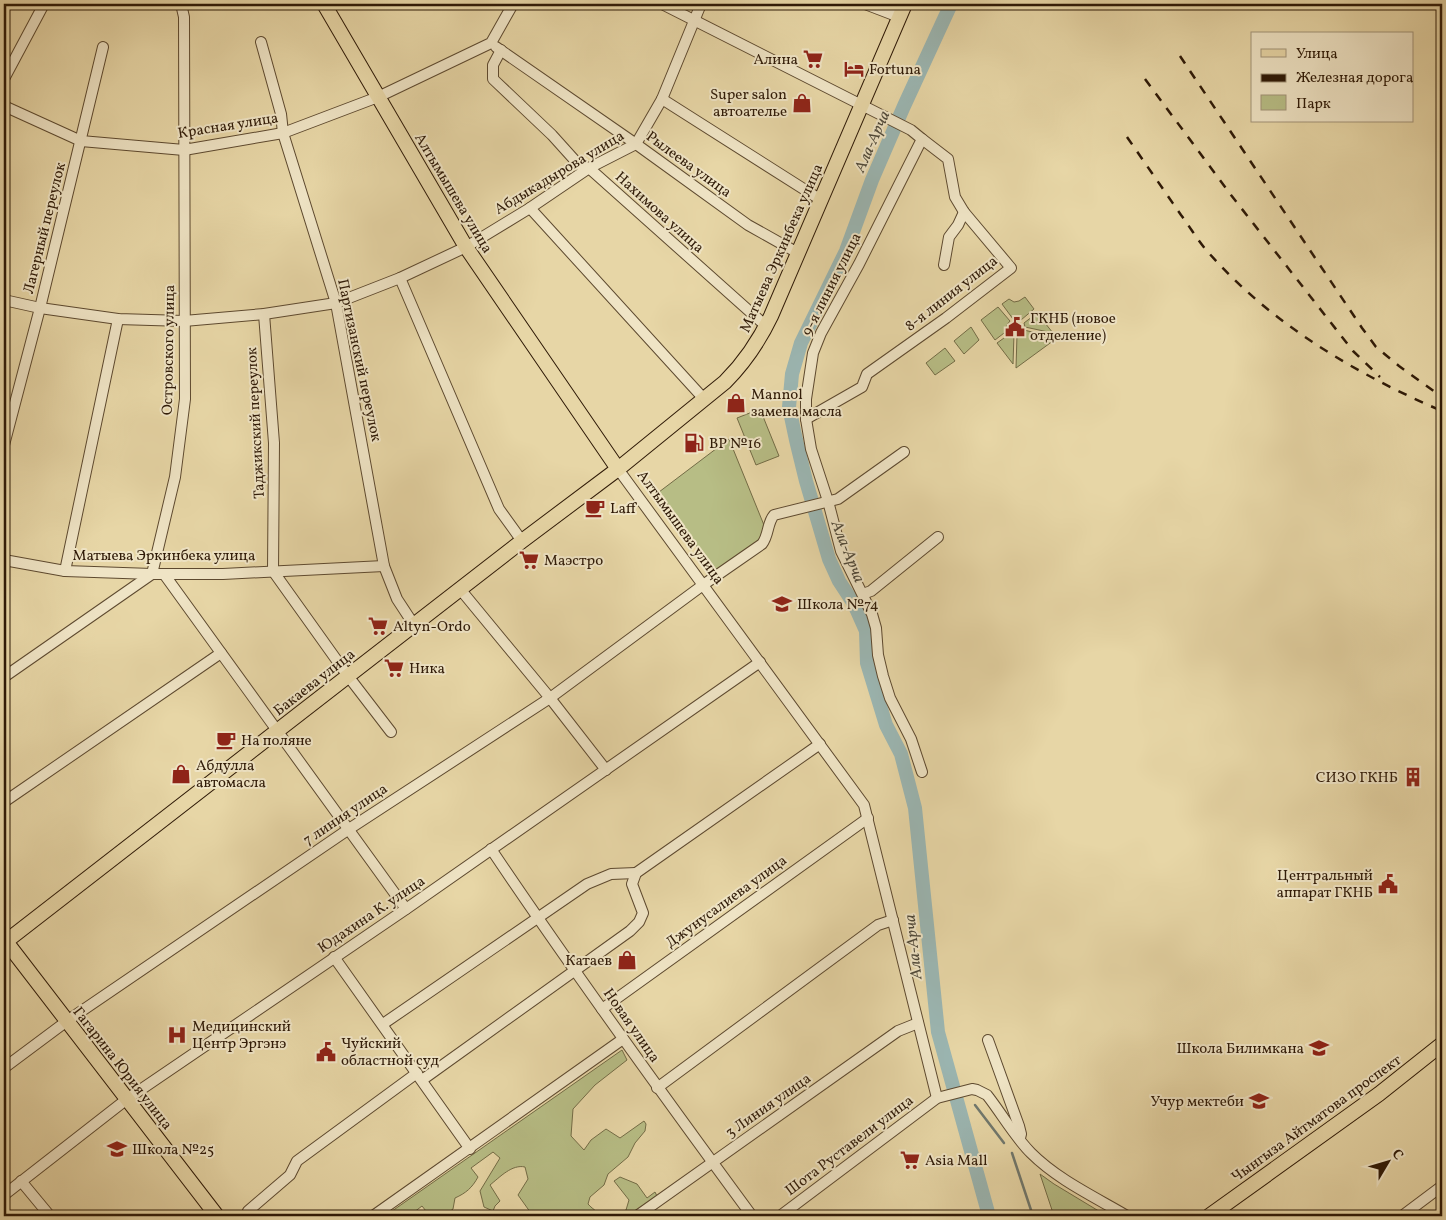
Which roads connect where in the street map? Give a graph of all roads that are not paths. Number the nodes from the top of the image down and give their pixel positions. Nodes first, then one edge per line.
1 (44, 4) edge
2 (181, 4) edge
3 (324, 4) edge
4 (513, 4) edge
5 (662, 4) edge
6 (701, 4) edge
7 (864, 4) edge
8 (902, 10) edge
9 (695, 21) junction
10 (261, 42) dead end
11 (491, 43) junction
12 (103, 47) dead end
13 (501, 50) junction
14 (4, 79) edge
15 (378, 97) junction
16 (662, 99) junction
17 (4, 106) edge
18 (861, 106) junction
19 (283, 133) junction
20 (922, 139) junction
21 (81, 141) junction
22 (636, 144) junction
23 (184, 150) junction
24 (589, 168) junction
25 (821, 200) junction
26 (530, 208) junction
27 (964, 212) junction
28 (466, 247) junction
29 (798, 254) junction
30 (944, 265) dead end
31 (400, 278) junction
32 (4, 300) edge
33 (336, 303) junction
34 (40, 308) junction
35 (264, 314) junction
36 (118, 318) junction
37 (184, 321) junction
38 (766, 326) junction
39 (704, 399) junction
40 (806, 419) junction
41 (4, 445) edge
42 (904, 452) dead end
43 (618, 469) junction
44 (826, 502) junction
45 (938, 537) dead end
46 (522, 541) junction
47 (4, 560) edge
48 (384, 566) junction
49 (65, 571) junction
50 (273, 571) junction
51 (152, 574) junction
52 (164, 574) junction
53 (703, 585) junction
54 (460, 589) junction
55 (863, 594) junction
56 (414, 625) junction
57 (221, 653) junction
58 (760, 662) junction
59 (348, 676) junction
60 (4, 677) edge
61 (550, 698) junction
62 (277, 731) junction
63 (391, 732) dead end
64 (820, 744) junction
65 (606, 770) junction
66 (922, 772) dead end
67 (4, 802) edge
68 (868, 818) junction
69 (349, 829) junction
70 (491, 849) junction
71 (636, 873) junction
72 (406, 909) junction
73 (537, 918) junction
74 (893, 920) junction
75 (4, 941) edge
76 (334, 958) junction
77 (574, 970) junction
78 (602, 1009) junction
79 (67, 1021) junction
80 (918, 1023) junction
81 (383, 1024) junction
82 (623, 1039) junction
83 (988, 1040) dead end
84 (1442, 1044) edge
85 (4, 1068) edge
86 (419, 1077) junction
87 (657, 1088) junction
88 (940, 1097) junction
89 (127, 1099) junction
90 (1020, 1139) junction
91 (470, 1148) junction
92 (712, 1163) junction
93 (21, 1181) junction
94 (1442, 1186) edge
95 (4, 1195) edge
96 (50, 1216) edge
97 (217, 1216) edge
98 (246, 1216) edge
99 (373, 1216) edge
100 (637, 1216) edge
101 (752, 1216) edge
102 (780, 1216) edge
103 (1127, 1216) edge
104 (1209, 1216) edge
105 (1402, 1216) edge

1 - 14 street
2 - 23 street, Островского улица
3 - 15 main road, Алтымышева улица
4 - 11 street
5 - 9 street
6 - 9 street, Абдыкадырова улица
7 - 8 street
8 - 18 main road, Матыева Эркинбека улица
9 - 16 street, Абдыкадырова улица
9 - 18 street
10 - 19 street, Партизанский переулок
11 - 13 street, Рылеева улица
11 - 15 street, Красная улица
12 - 21 street, Лагерный переулок
13 - 22 street, Рылеева улица
13 - 24 street, Нахимова улица
15 - 19 street, Красная улица
15 - 28 main road, Алтымышева улица
16 - 22 street, Абдыкадырова улица
16 - 25 street
17 - 21 street, Красная улица
18 - 20 street
18 - 25 main road, Матыева Эркинбека улица
19 - 23 street, Красная улица
19 - 33 street, Партизанский переулок
20 - 27 street, 8-я линия улица
20 - 40 street, 9-я линия улица
21 - 23 street, Красная улица
21 - 34 street, Лагерный переулок
22 - 24 street, Абдыкадырова улица
22 - 29 street, Рылеева улица
23 - 37 street, Островского улица
24 - 26 street, Абдыкадырова улица
24 - 38 street, Нахимова улица
25 - 29 main road, Матыева Эркинбека улица
26 - 28 street, Абдыкадырова улица
26 - 39 street
27 - 30 street
27 - 40 street, 8-я линия улица
28 - 31 street, Абдыкадырова улица
28 - 43 main road, Алтымышева улица
29 - 38 main road, Матыева Эркинбека улица
31 - 33 street, Абдыкадырова улица
31 - 46 street
32 - 34 street, Абдыкадырова улица
33 - 35 street, Абдыкадырова улица
33 - 48 street, Партизанский переулок
34 - 36 street, Абдыкадырова улица
34 - 41 street, Лагерный переулок
35 - 37 street, Абдыкадырова улица
35 - 50 street, Таджикский переулок
36 - 37 street, Абдыкадырова улица
36 - 49 street
37 - 51 street, Островского улица
38 - 39 main road, Матыева Эркинбека улица
39 - 43 main road, Матыева Эркинбека улица
40 - 44 street, 9-я линия улица
42 - 44 street
43 - 46 main road, Матыева Эркинбека улица
43 - 53 street, Алтымышева улица
44 - 53 street, 7 линия улица
44 - 55 street, 9-я линия улица
45 - 55 street
46 - 54 main road, Матыева Эркинбека улица
47 - 49 street, Матыева Эркинбека улица
48 - 50 street, Матыева Эркинбека улица
48 - 56 street, Партизанский переулок
49 - 51 street, Матыева Эркинбека улица
50 - 52 street, Матыева Эркинбека улица
50 - 59 street
51 - 52 street, Матыева Эркинбека улица
51 - 60 street
52 - 57 street
53 - 58 street, Алтымышева улица
53 - 61 street, 7 линия улица
54 - 56 main road, Бакаева улица
54 - 61 street
55 - 66 street, 9-я линия улица
56 - 59 main road, Бакаева улица
57 - 62 street
57 - 67 street
58 - 64 street, Алтымышева улица
58 - 65 street, Юдахина К. улица
59 - 62 main road, Бакаева улица
59 - 63 street
61 - 65 street
61 - 69 street, 7 линия улица
62 - 69 street
62 - 75 main road, Бакаева улица
64 - 68 street, Алтымышева улица
64 - 71 street
65 - 70 street, Юдахина К. улица
68 - 74 street, Алтымышева улица
68 - 78 street, Джунусалиева улица
69 - 72 street
69 - 79 street, 7 линия улица
70 - 72 street, Юдахина К. улица
70 - 73 street, Новая улица
71 - 73 street
71 - 77 street
72 - 76 street, Юдахина К. улица
73 - 77 street, Новая улица
73 - 81 street
74 - 80 street, Алтымышева улица
74 - 87 street
75 - 79 main road, Гагарина Юрия улица
76 - 81 street
76 - 89 street, Юдахина К. улица
77 - 78 street, Новая улица
77 - 86 street
78 - 82 street, Новая улица
79 - 85 street, 7 линия улица
79 - 89 main road, Гагарина Юрия улица
80 - 88 street, Алтымышева улица
80 - 92 street, 3 Линия улица
81 - 86 street
82 - 87 street, Новая улица
82 - 91 street
83 - 90 street
84 - 104 main road, Чынгыза Айтматова проспект
86 - 91 street
86 - 98 street
87 - 92 street, Новая улица
88 - 90 street
88 - 102 street, Шота Руставели улица
89 - 93 street, Юдахина К. улица
89 - 97 main road, Гагарина Юрия улица
90 - 103 street
91 - 99 street
92 - 100 street, 3 Линия улица
92 - 101 street, Новая улица
93 - 95 street, Юдахина К. улица
93 - 96 street
94 - 105 street

